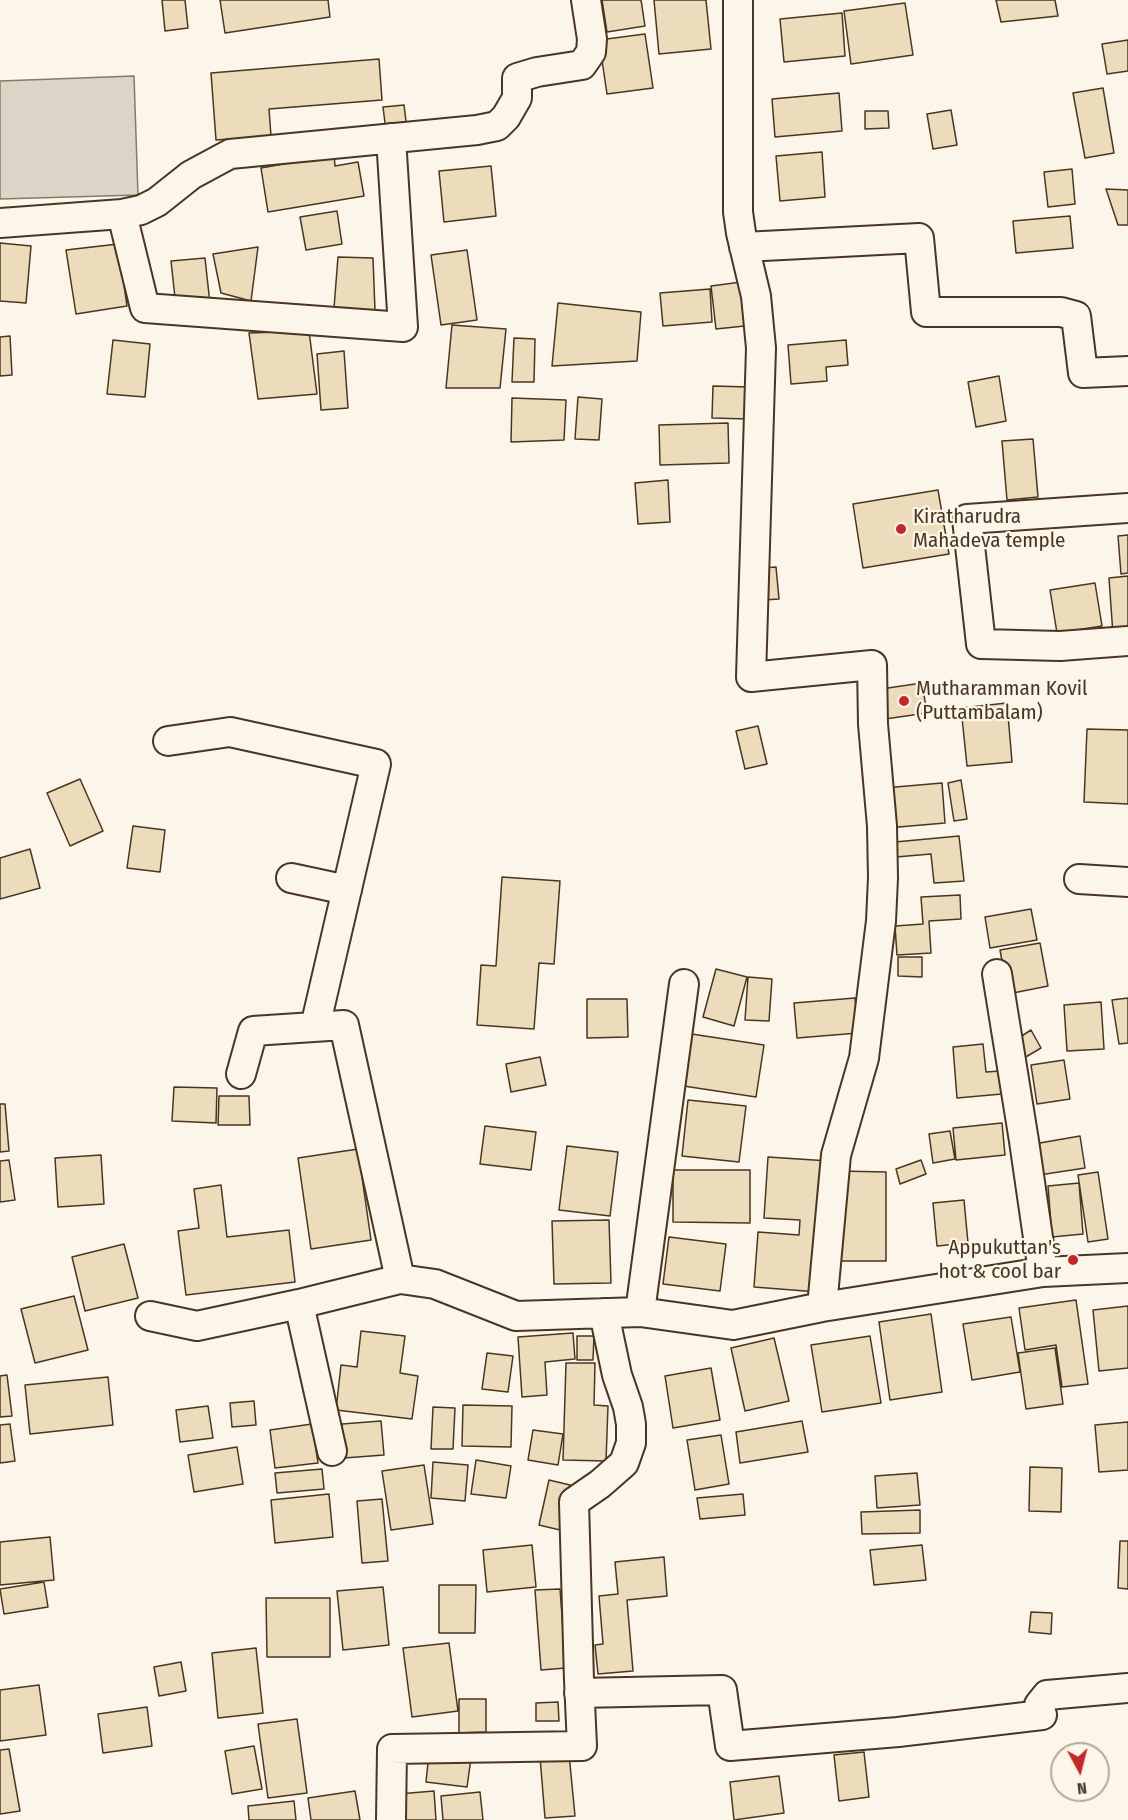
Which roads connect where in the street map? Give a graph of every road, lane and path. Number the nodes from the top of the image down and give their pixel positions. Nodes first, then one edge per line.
1 (586, 0) edge
2 (738, 0) edge
3 (391, 138) junction
4 (122, 214) junction
5 (0, 223) edge
6 (744, 247) junction
7 (1128, 371) edge
8 (1128, 508) edge
9 (1128, 641) edge
10 (168, 741) dead end
11 (291, 878) dead end
12 (1079, 879) dead end
13 (1128, 882) edge
14 (347, 890) junction
15 (997, 974) dead end
16 (684, 984) dead end
17 (315, 1027) junction
18 (241, 1074) dead end
19 (1128, 1268) edge
20 (1043, 1272) junction
21 (400, 1279) junction
22 (299, 1304) junction
23 (822, 1307) junction
24 (640, 1312) junction
25 (604, 1313) junction
26 (150, 1316) dead end
27 (332, 1451) dead end
28 (1128, 1688) edge
29 (579, 1693) junction
30 (391, 1820) edge

1 - 3 street
2 - 6 street
3 - 4 street
3 - 4 street
4 - 5 street
6 - 7 street
6 - 23 street
8 - 9 street
10 - 14 street
11 - 14 street
12 - 13 street
14 - 17 street
15 - 20 street
16 - 24 street
17 - 18 street
17 - 21 street
19 - 20 street
20 - 23 street
21 - 22 street
21 - 25 street
22 - 26 street
22 - 27 street
23 - 24 street
24 - 25 street
25 - 29 street
28 - 29 street
29 - 30 street

